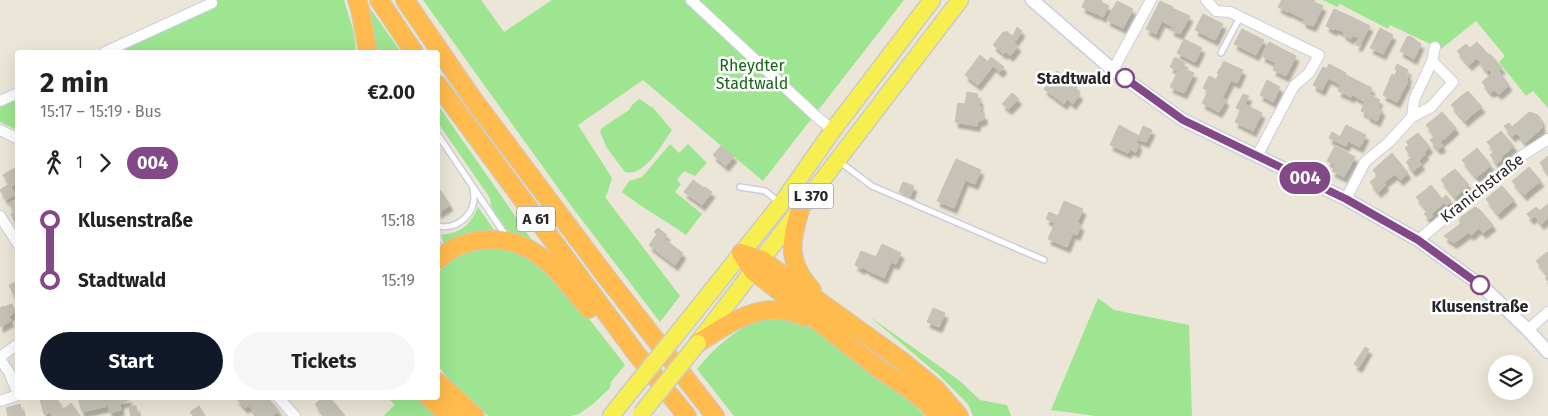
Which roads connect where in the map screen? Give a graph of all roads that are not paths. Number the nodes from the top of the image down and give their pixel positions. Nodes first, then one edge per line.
1 (357, 0) edge
2 (379, 0) edge
3 (405, 0) edge
4 (692, 0) edge
5 (932, 0) edge
6 (960, 0) edge
7 (1032, 0) edge
8 (1151, 0) edge
9 (1208, 1) edge
10 (212, 3) dead end
11 (1240, 17) junction
12 (1435, 47) dead end
13 (109, 50) edge
14 (368, 50) edge
15 (413, 50) edge
16 (439, 50) edge
17 (440, 51) edge
18 (1221, 52) dead end
19 (1432, 61) junction
20 (1113, 70) junction
21 (440, 88) edge
22 (15, 94) edge
23 (0, 101) edge
24 (1412, 117) junction
25 (0, 130) edge
26 (833, 130) junction
27 (15, 138) edge
28 (440, 138) edge
29 (1548, 139) edge
30 (1257, 156) junction
31 (837, 161) junction
32 (471, 185) junction
33 (740, 187) dead end
34 (1346, 199) junction
35 (781, 204) junction
36 (800, 210) junction
37 (0, 216) edge
38 (440, 226) edge
39 (15, 239) edge
40 (508, 240) junction
41 (1418, 240) junction
42 (440, 253) edge
43 (741, 254) junction
44 (1042, 258) dead end
45 (757, 266) junction
46 (1548, 312) edge
47 (824, 316) junction
48 (1528, 330) junction
49 (698, 343) junction
50 (15, 346) edge
51 (635, 352) junction
52 (1548, 352) edge
53 (0, 358) edge
54 (440, 384) edge
55 (15, 387) edge
56 (15, 396) edge
57 (453, 396) junction
58 (281, 400) edge
59 (431, 400) edge
60 (0, 401) edge
61 (641, 415) edge
62 (295, 416) edge
63 (450, 416) edge
64 (475, 416) edge
65 (479, 416) edge
66 (611, 416) edge
67 (687, 416) edge
68 (715, 416) edge
69 (938, 416) edge
70 (959, 416) edge

1 - 14 highway
2 - 15 highway
3 - 16 highway, A 61
4 - 26 street
5 - 26 main road, L 370
6 - 31 main road, L 370
7 - 20 street
8 - 20 street
9 - 11 street
10 - 13 street
11 - 18 lane
11 - 30 street
12 - 19 street
17 - 68 highway, A 61
19 - 24 street
19 - 24 street
20 - 30 street
21 - 51 highway, A 61
22 - 23 street
24 - 34 street
25 - 27 street
26 - 35 main road, L 370
28 - 32 lane
29 - 41 street, Kranichstraße
30 - 34 street
31 - 36 main road, L 370
31 - 44 lane
32 - 38 lane
32 - 40 lane
33 - 35 lane
34 - 41 street
35 - 43 main road, L 370
36 - 45 main road, L 370
36 - 47 highway
37 - 39 street
40 - 42 highway
40 - 51 highway
41 - 48 street
43 - 45 highway
43 - 66 main road, L 370, bridge
45 - 47 highway
45 - 49 main road, L 370
46 - 48 street
47 - 49 highway
47 - 69 highway
47 - 70 highway
48 - 52 street
49 - 61 main road, L 370, bridge
50 - 53 street
51 - 67 highway, A 61
53 - 55 street
54 - 57 highway
56 - 60 street
57 - 64 highway
57 - 65 highway
58 - 62 street
59 - 63 highway

